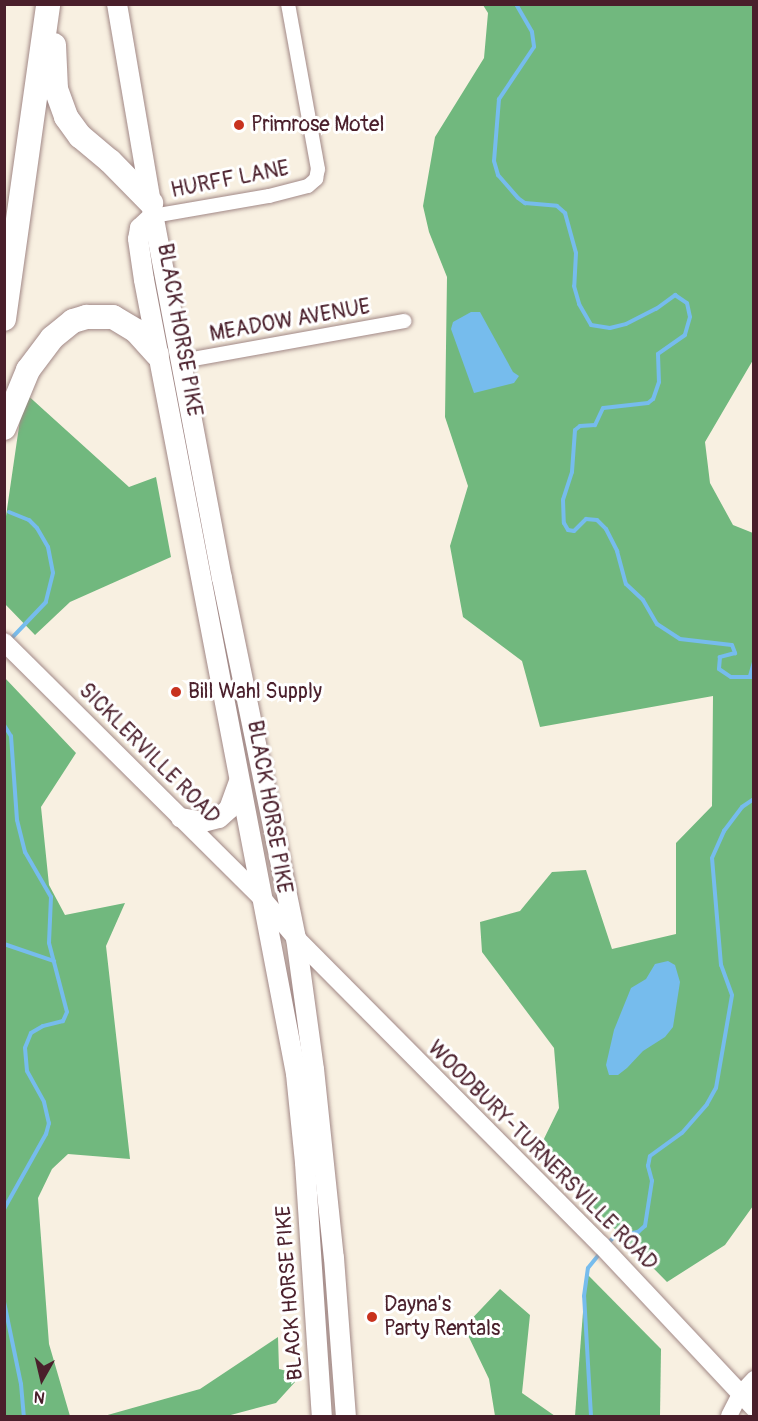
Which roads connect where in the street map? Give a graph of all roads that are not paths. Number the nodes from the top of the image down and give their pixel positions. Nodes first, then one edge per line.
1 (48, 4) edge
2 (54, 4) edge
3 (117, 4) edge
4 (288, 4) edge
5 (152, 210) junction
6 (4, 319) edge
7 (404, 321) dead end
8 (157, 354) junction
9 (182, 361) junction
10 (191, 411) junction
11 (169, 414) junction
12 (4, 428) edge
13 (222, 578) junction
14 (201, 582) junction
15 (8, 645) edge
16 (240, 777) junction
17 (181, 818) junction
18 (261, 897) junction
19 (296, 938) junction
20 (312, 1257) junction
21 (334, 1258) junction
22 (753, 1379) edge
23 (740, 1394) junction
24 (753, 1408) edge
25 (322, 1416) edge
26 (346, 1416) edge
27 (729, 1416) edge

1 - 6 highway
2 - 5 highway
3 - 5 main road, BLACK HORSE PIKE
4 - 5 street, HURFF LANE
5 - 8 main road, BLACK HORSE PIKE
5 - 9 main road, BLACK HORSE PIKE
7 - 9 street, MEADOW AVENUE
8 - 11 main road, BLACK HORSE PIKE
8 - 12 highway
9 - 10 main road, BLACK HORSE PIKE
10 - 11 main road
10 - 13 main road, BLACK HORSE PIKE
11 - 14 main road, BLACK HORSE PIKE
13 - 14 main road
13 - 19 main road, BLACK HORSE PIKE
14 - 16 main road, BLACK HORSE PIKE
15 - 17 main road, SICKLERVILLE ROAD
16 - 17 main road
16 - 18 main road, BLACK HORSE PIKE
17 - 18 main road, SICKLERVILLE ROAD
18 - 19 main road, SICKLERVILLE ROAD
18 - 20 main road, BLACK HORSE PIKE
19 - 21 main road, BLACK HORSE PIKE
19 - 23 main road, WOODBURY-TURNERSVILLE ROAD
20 - 21 street
20 - 25 main road, BLACK HORSE PIKE
21 - 26 main road, BLACK HORSE PIKE
22 - 23 street
23 - 24 main road, WOODBURY-TURNERSVILLE ROAD
23 - 27 street

